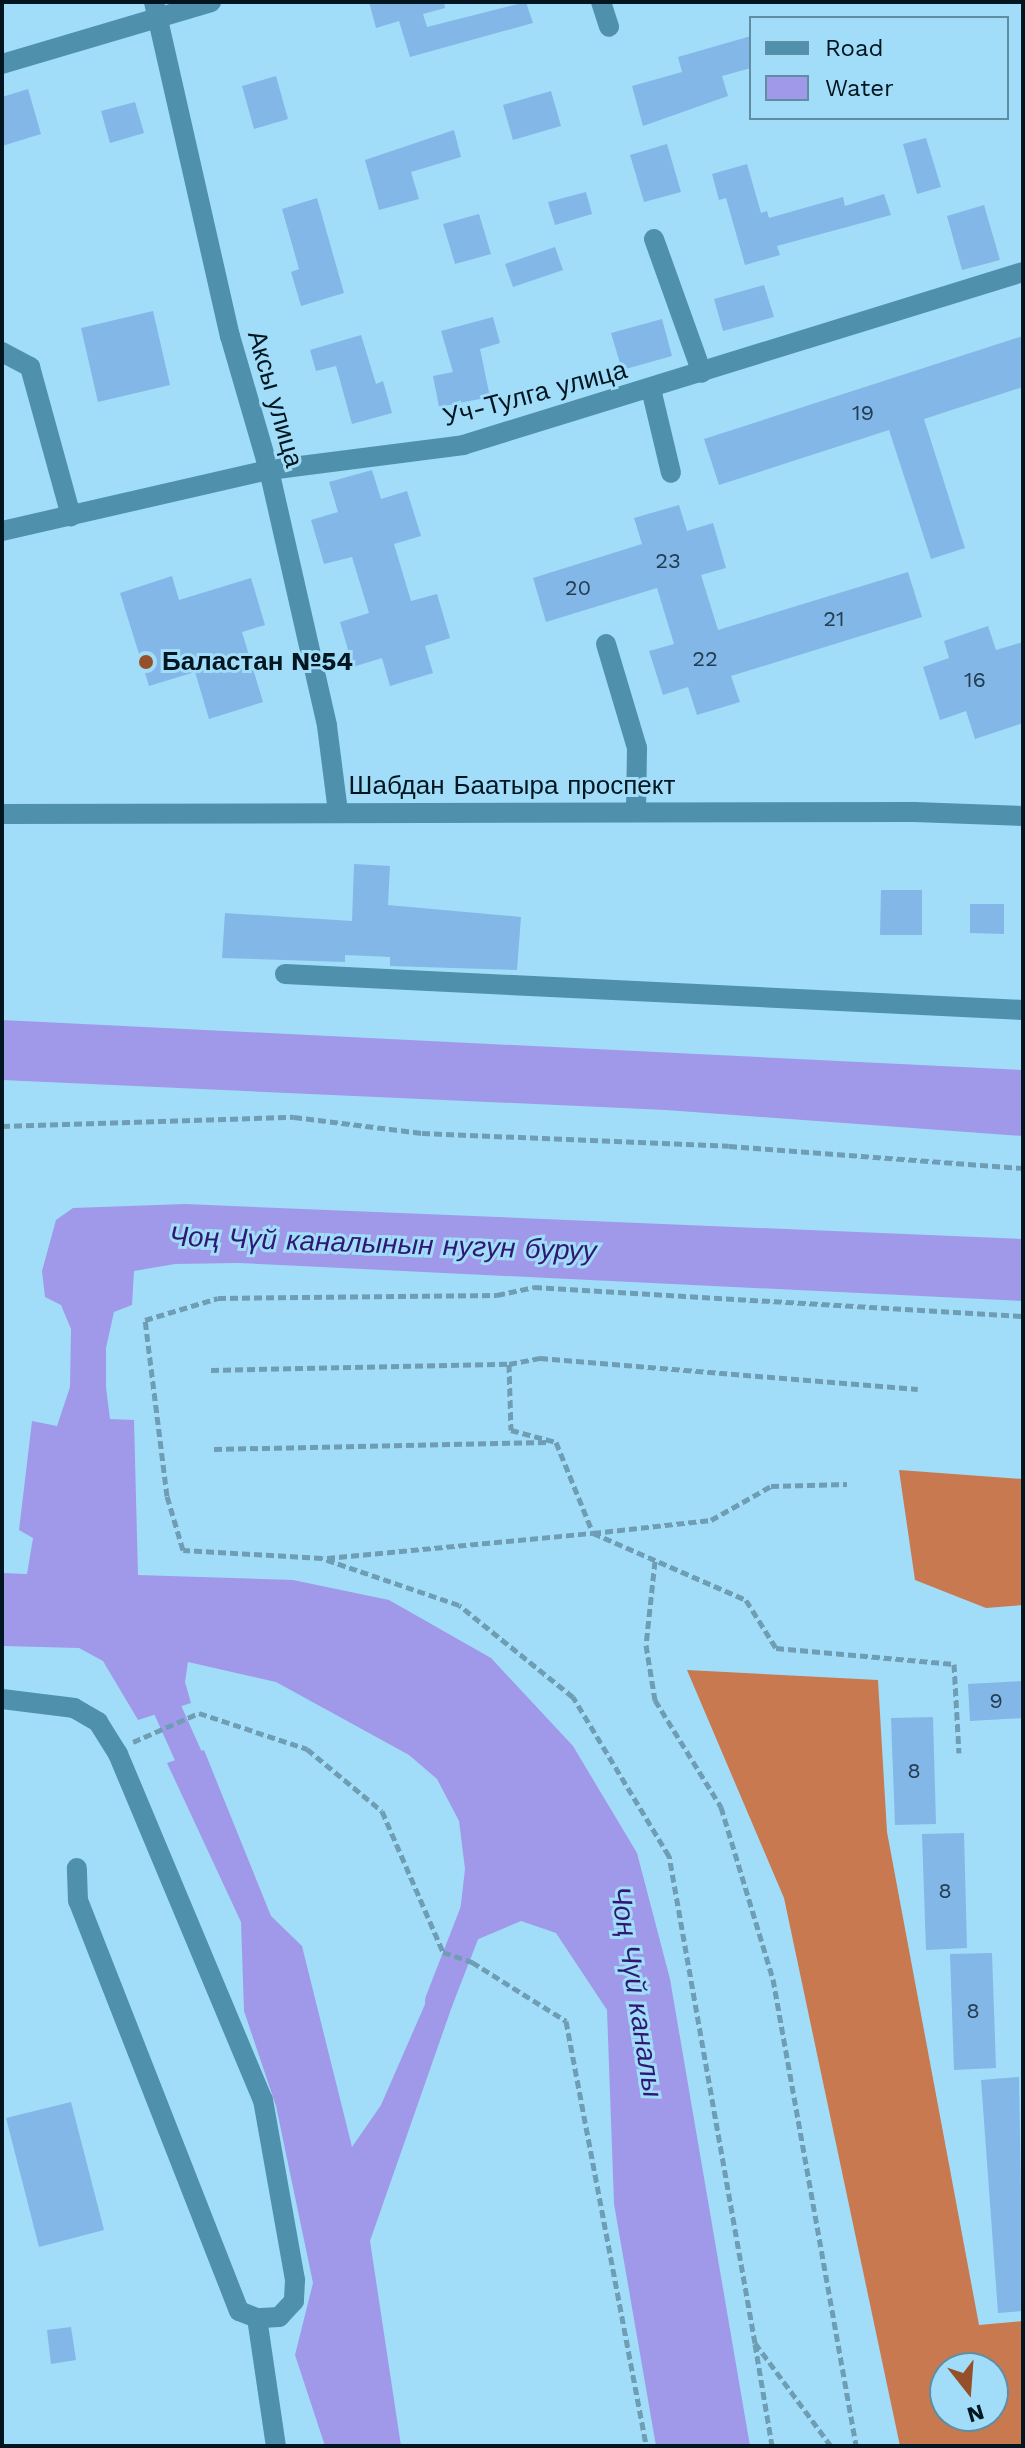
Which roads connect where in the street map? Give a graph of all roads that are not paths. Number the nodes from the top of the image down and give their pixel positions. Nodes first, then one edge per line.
1 (211, 2) edge
2 (601, 2) edge
3 (156, 10) edge
4 (609, 27) dead end
5 (2, 64) edge
6 (654, 239) dead end
7 (1023, 272) edge
8 (2, 352) edge
9 (702, 373) junction
10 (651, 389) junction
11 (269, 470) junction
12 (671, 473) dead end
13 (71, 516) junction
14 (2, 531) edge
15 (606, 644) dead end
16 (636, 811) junction
17 (338, 812) junction
18 (2, 814) edge
19 (1023, 816) edge
20 (285, 974) dead end
21 (1023, 1010) edge
22 (2, 1699) edge
23 (77, 1868) dead end
24 (257, 2318) junction
25 (276, 2446) edge

1 - 3 street
2 - 4 street
3 - 5 street
3 - 11 street, Аксы улица
6 - 9 street
7 - 9 street, Уч-Тулга улица
8 - 13 street
9 - 10 street, Уч-Тулга улица
10 - 11 street, Уч-Тулга улица
10 - 12 street
11 - 13 street, Уч-Тулга улица
11 - 17 street, Аксы улица
13 - 14 street, Уч-Тулга улица
15 - 16 street
16 - 17 street, Шабдан Баатыра проспект
16 - 19 street, Шабдан Баатыра проспект
17 - 18 street, Шабдан Баатыра проспект
20 - 21 street
22 - 24 street
23 - 24 street
24 - 25 street

